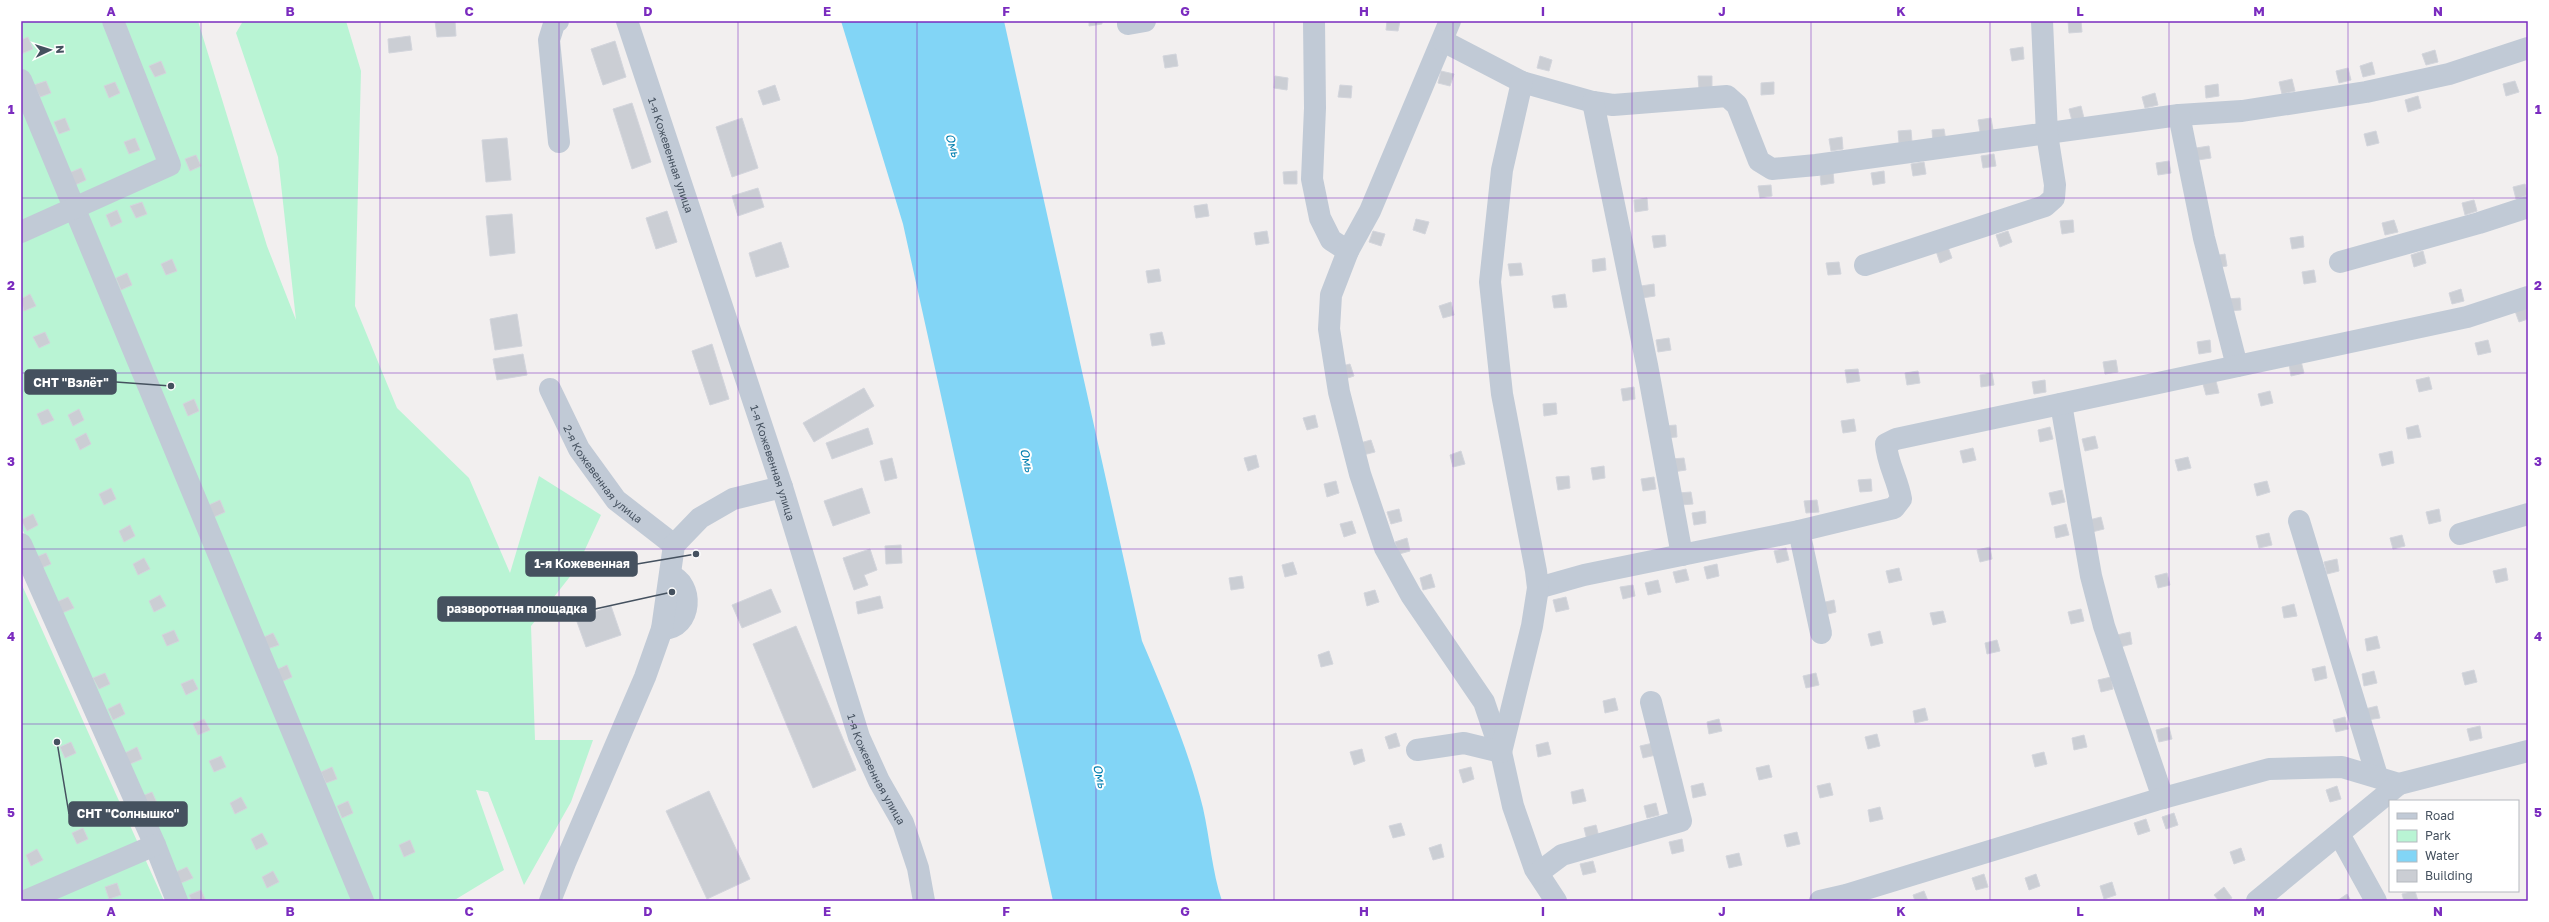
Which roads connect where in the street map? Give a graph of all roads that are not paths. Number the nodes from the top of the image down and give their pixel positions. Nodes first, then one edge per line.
1 (113, 21) edge
2 (558, 21) edge
3 (627, 21) edge
4 (1314, 21) edge
5 (1450, 21) edge
6 (2042, 21) edge
7 (1443, 41) junction
8 (2528, 48) edge
9 (21, 80) edge
10 (1522, 82) junction
11 (1593, 102) junction
12 (2179, 115) junction
13 (2047, 134) junction
14 (559, 142) dead end
15 (2528, 207) edge
16 (74, 209) junction
17 (21, 232) edge
18 (1348, 252) junction
19 (2340, 262) dead end
20 (1865, 265) dead end
21 (2528, 297) edge
22 (2237, 366) junction
23 (550, 389) dead end
24 (2061, 404) junction
25 (782, 487) junction
26 (2528, 514) edge
27 (2299, 521) dead end
28 (1799, 531) junction
29 (2460, 534) dead end
30 (21, 544) edge
31 (674, 545) junction
32 (1682, 555) junction
33 (1538, 588) junction
34 (1821, 633) dead end
35 (1651, 702) dead end
36 (1417, 750) dead end
37 (2528, 751) edge
38 (1501, 752) junction
39 (2377, 776) junction
40 (2400, 784) junction
41 (2163, 798) junction
42 (2339, 834) junction
43 (155, 845) junction
44 (1538, 873) junction
45 (26, 897) edge
46 (176, 901) edge
47 (363, 901) edge
48 (550, 901) edge
49 (924, 901) edge
50 (1556, 901) edge
51 (1820, 901) edge
52 (2257, 901) edge
53 (2376, 901) edge

1 - 16 street
2 - 14 street
3 - 25 street, 1-я Кожевенная улица
4 - 18 street
5 - 7 street
6 - 13 street
7 - 10 street
7 - 18 street
8 - 12 street
9 - 16 street
10 - 11 street
10 - 33 street
11 - 13 street
11 - 32 street
12 - 13 street
12 - 22 street
13 - 20 street
15 - 19 street
16 - 17 street
16 - 47 street
18 - 38 street
21 - 22 street
22 - 24 street
23 - 31 street, 2-я Кожевенная улица
24 - 28 street
24 - 41 street
25 - 31 street
25 - 49 street, 1-я Кожевенная улица
26 - 29 street
27 - 39 street
28 - 32 street
28 - 34 street
30 - 43 street
31 - 48 street
32 - 33 street
33 - 38 street
35 - 44 street
36 - 38 street
37 - 40 street
38 - 44 street
39 - 40 street
39 - 41 street
40 - 42 street
41 - 51 street
42 - 52 street
42 - 53 street
43 - 45 street
43 - 46 street
44 - 50 street

